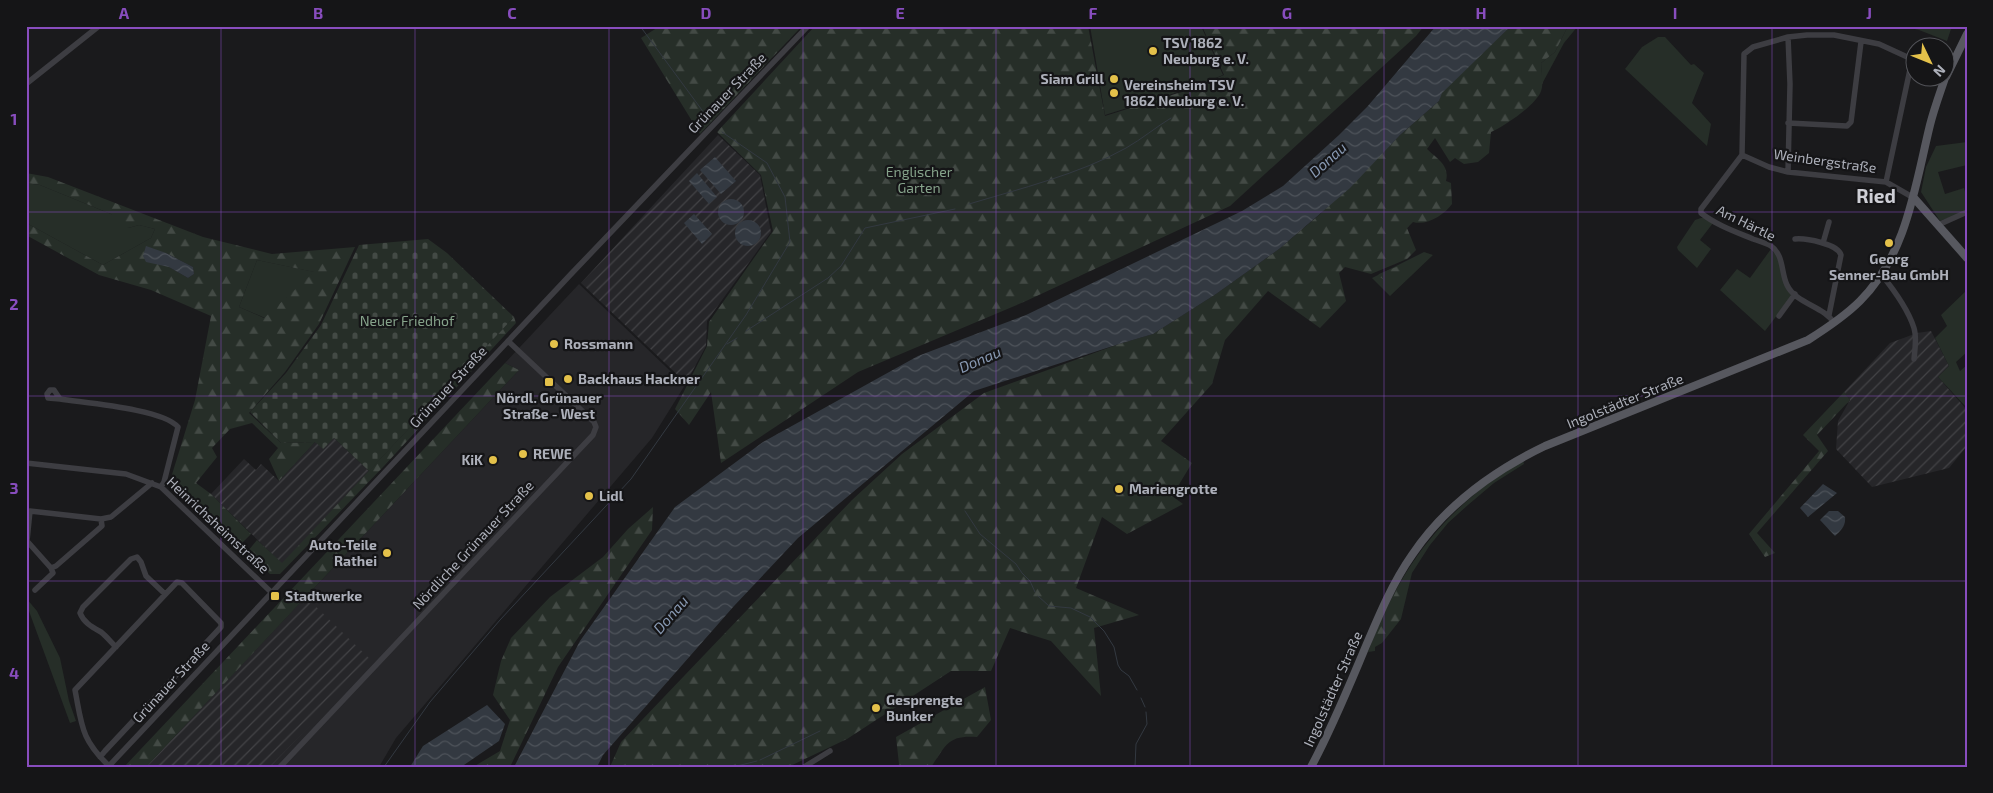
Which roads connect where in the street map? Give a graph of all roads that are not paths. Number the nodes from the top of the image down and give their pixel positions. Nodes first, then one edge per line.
1 (99, 26) edge
2 (808, 26) edge
3 (1967, 34) edge
4 (1788, 38) junction
5 (1861, 42) junction
6 (1956, 54) edge
7 (1906, 57) edge
8 (26, 84) edge
9 (1908, 88) edge
10 (1942, 88) edge
11 (1788, 123) junction
12 (1742, 155) junction
13 (1788, 172) junction
14 (1886, 182) junction
15 (1914, 198) junction
16 (1967, 212) edge
17 (1829, 222) dead end
18 (1938, 224) junction
19 (1795, 239) dead end
20 (1823, 243) junction
21 (1967, 258) edge
22 (1881, 274) junction
23 (1795, 294) junction
24 (1829, 315) junction
25 (1779, 316) dead end
26 (1834, 323) junction
27 (508, 341) junction
28 (1914, 359) dead end
29 (60, 399) dead end
30 (26, 463) edge
31 (152, 483) junction
32 (161, 486) junction
33 (28, 510) edge
34 (101, 519) junction
35 (51, 568) junction
36 (35, 590) dead end
37 (272, 593) junction
38 (165, 594) junction
39 (116, 647) junction
40 (830, 751) dead end
41 (100, 757) junction
42 (109, 766) edge
43 (280, 767) edge
44 (804, 767) edge
45 (1311, 767) edge

1 - 8 street
2 - 27 street, Grünauer Straße
3 - 6 main road, Ingolstädter Straße
4 - 5 street
4 - 11 street
4 - 12 street
5 - 7 street
5 - 11 street
9 - 14 street
10 - 15 main road, Ingolstädter Straße
11 - 13 street
12 - 13 street, Weinbergstraße
12 - 23 street, Am Härtle
13 - 14 street, Weinbergstraße
14 - 15 street, Weinbergstraße
15 - 18 main road
15 - 22 main road, Ingolstädter Straße
16 - 18 street
17 - 20 street
18 - 21 main road
19 - 20 street, Am Härtle
20 - 24 street, Am Härtle
22 - 26 main road, Ingolstädter Straße
22 - 28 street
23 - 24 street, Am Härtle
23 - 25 street
24 - 26 street, Am Härtle
26 - 45 main road, Ingolstädter Straße
27 - 37 street, Grünauer Straße
27 - 43 street, Nördliche Grünauer Straße
29 - 32 street
30 - 31 street, Heinrichsheimstraße
31 - 32 street, Heinrichsheimstraße
31 - 34 street
32 - 37 street, Heinrichsheimstraße
33 - 34 street
33 - 35 street
34 - 35 street
35 - 36 street
37 - 42 street, Grünauer Straße
38 - 39 street
38 - 39 street
38 - 41 street
39 - 41 street
40 - 44 street
41 - 42 street

